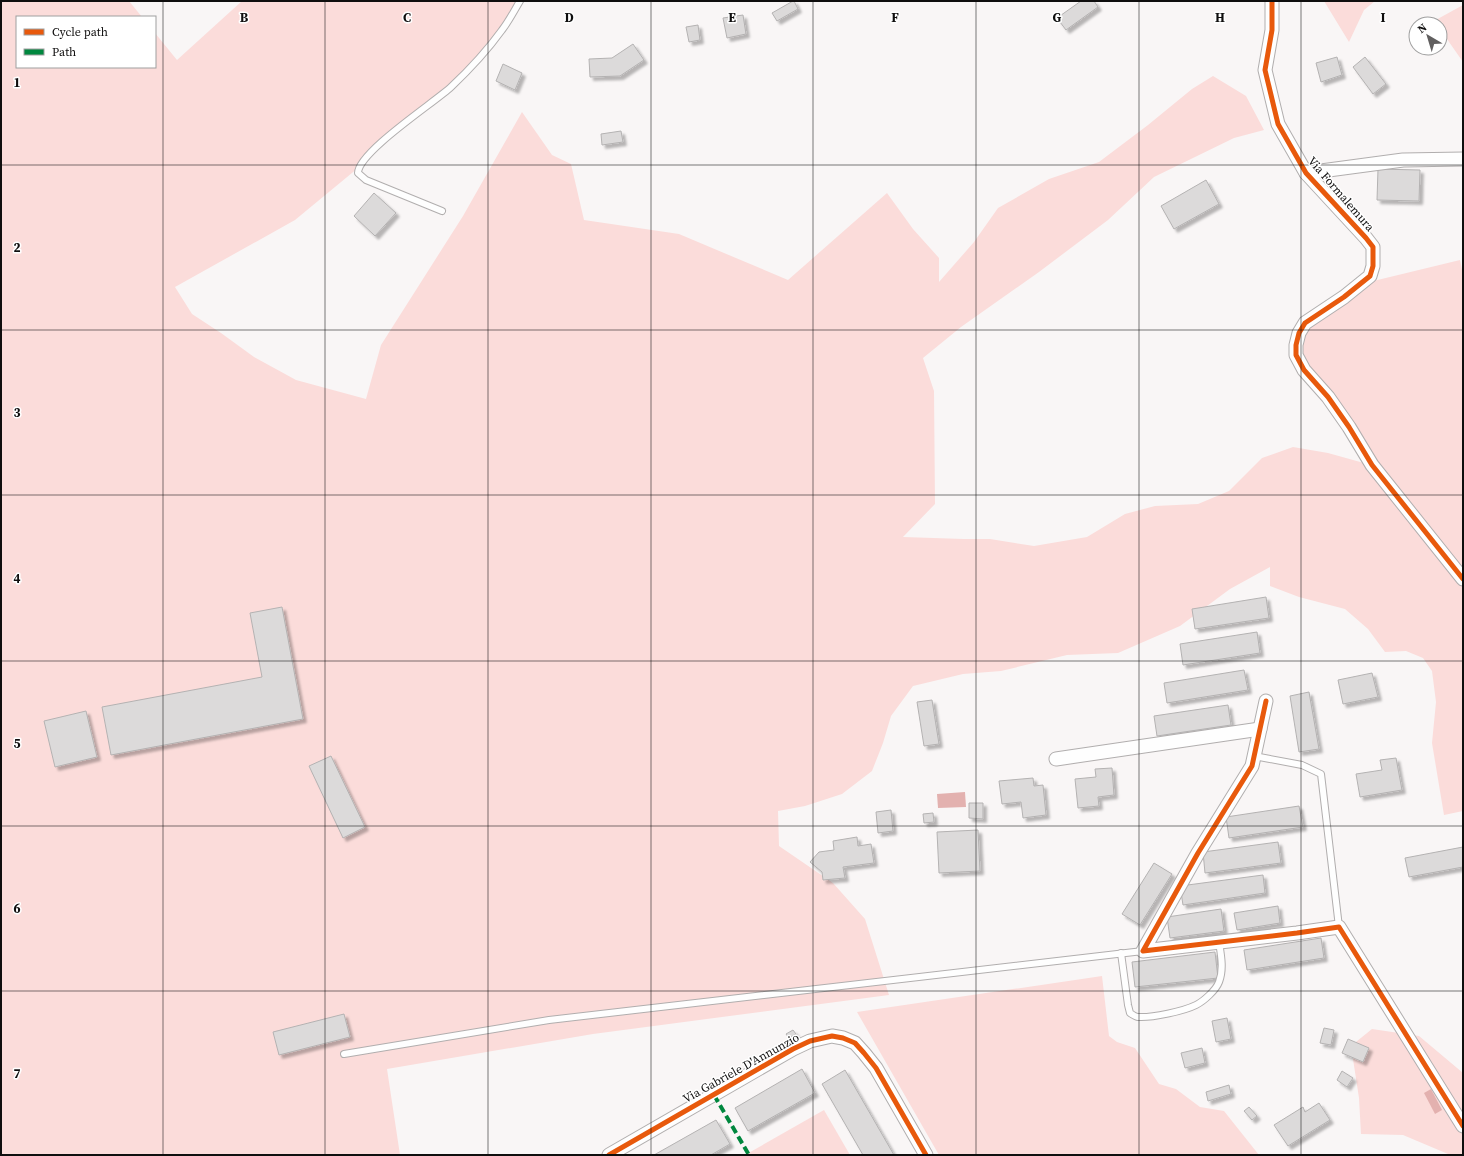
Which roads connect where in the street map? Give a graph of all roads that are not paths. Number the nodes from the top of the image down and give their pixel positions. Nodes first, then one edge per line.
1 (520, 1) edge
2 (1272, 1) edge
3 (1463, 159) edge
4 (1306, 173) junction
5 (442, 211) dead end
6 (1463, 579) edge
7 (1266, 701) dead end
8 (1260, 729) junction
9 (1254, 756) junction
10 (1056, 759) dead end
11 (1339, 927) junction
12 (1219, 942) junction
13 (1144, 951) junction
14 (1121, 953) junction
15 (344, 1054) dead end
16 (1463, 1126) edge
17 (609, 1155) edge
18 (926, 1155) edge

1 - 5 lane
2 - 4 street, Via Formalemura
3 - 4 street, Via Formalemura
4 - 6 street, Via Formalemura
7 - 8 street
8 - 9 street
8 - 10 street
9 - 11 lane
9 - 13 street
11 - 12 street
11 - 16 street
12 - 13 street
12 - 14 lane
13 - 14 lane
14 - 15 lane
17 - 18 street, Via Gabriele D'Annunzio

